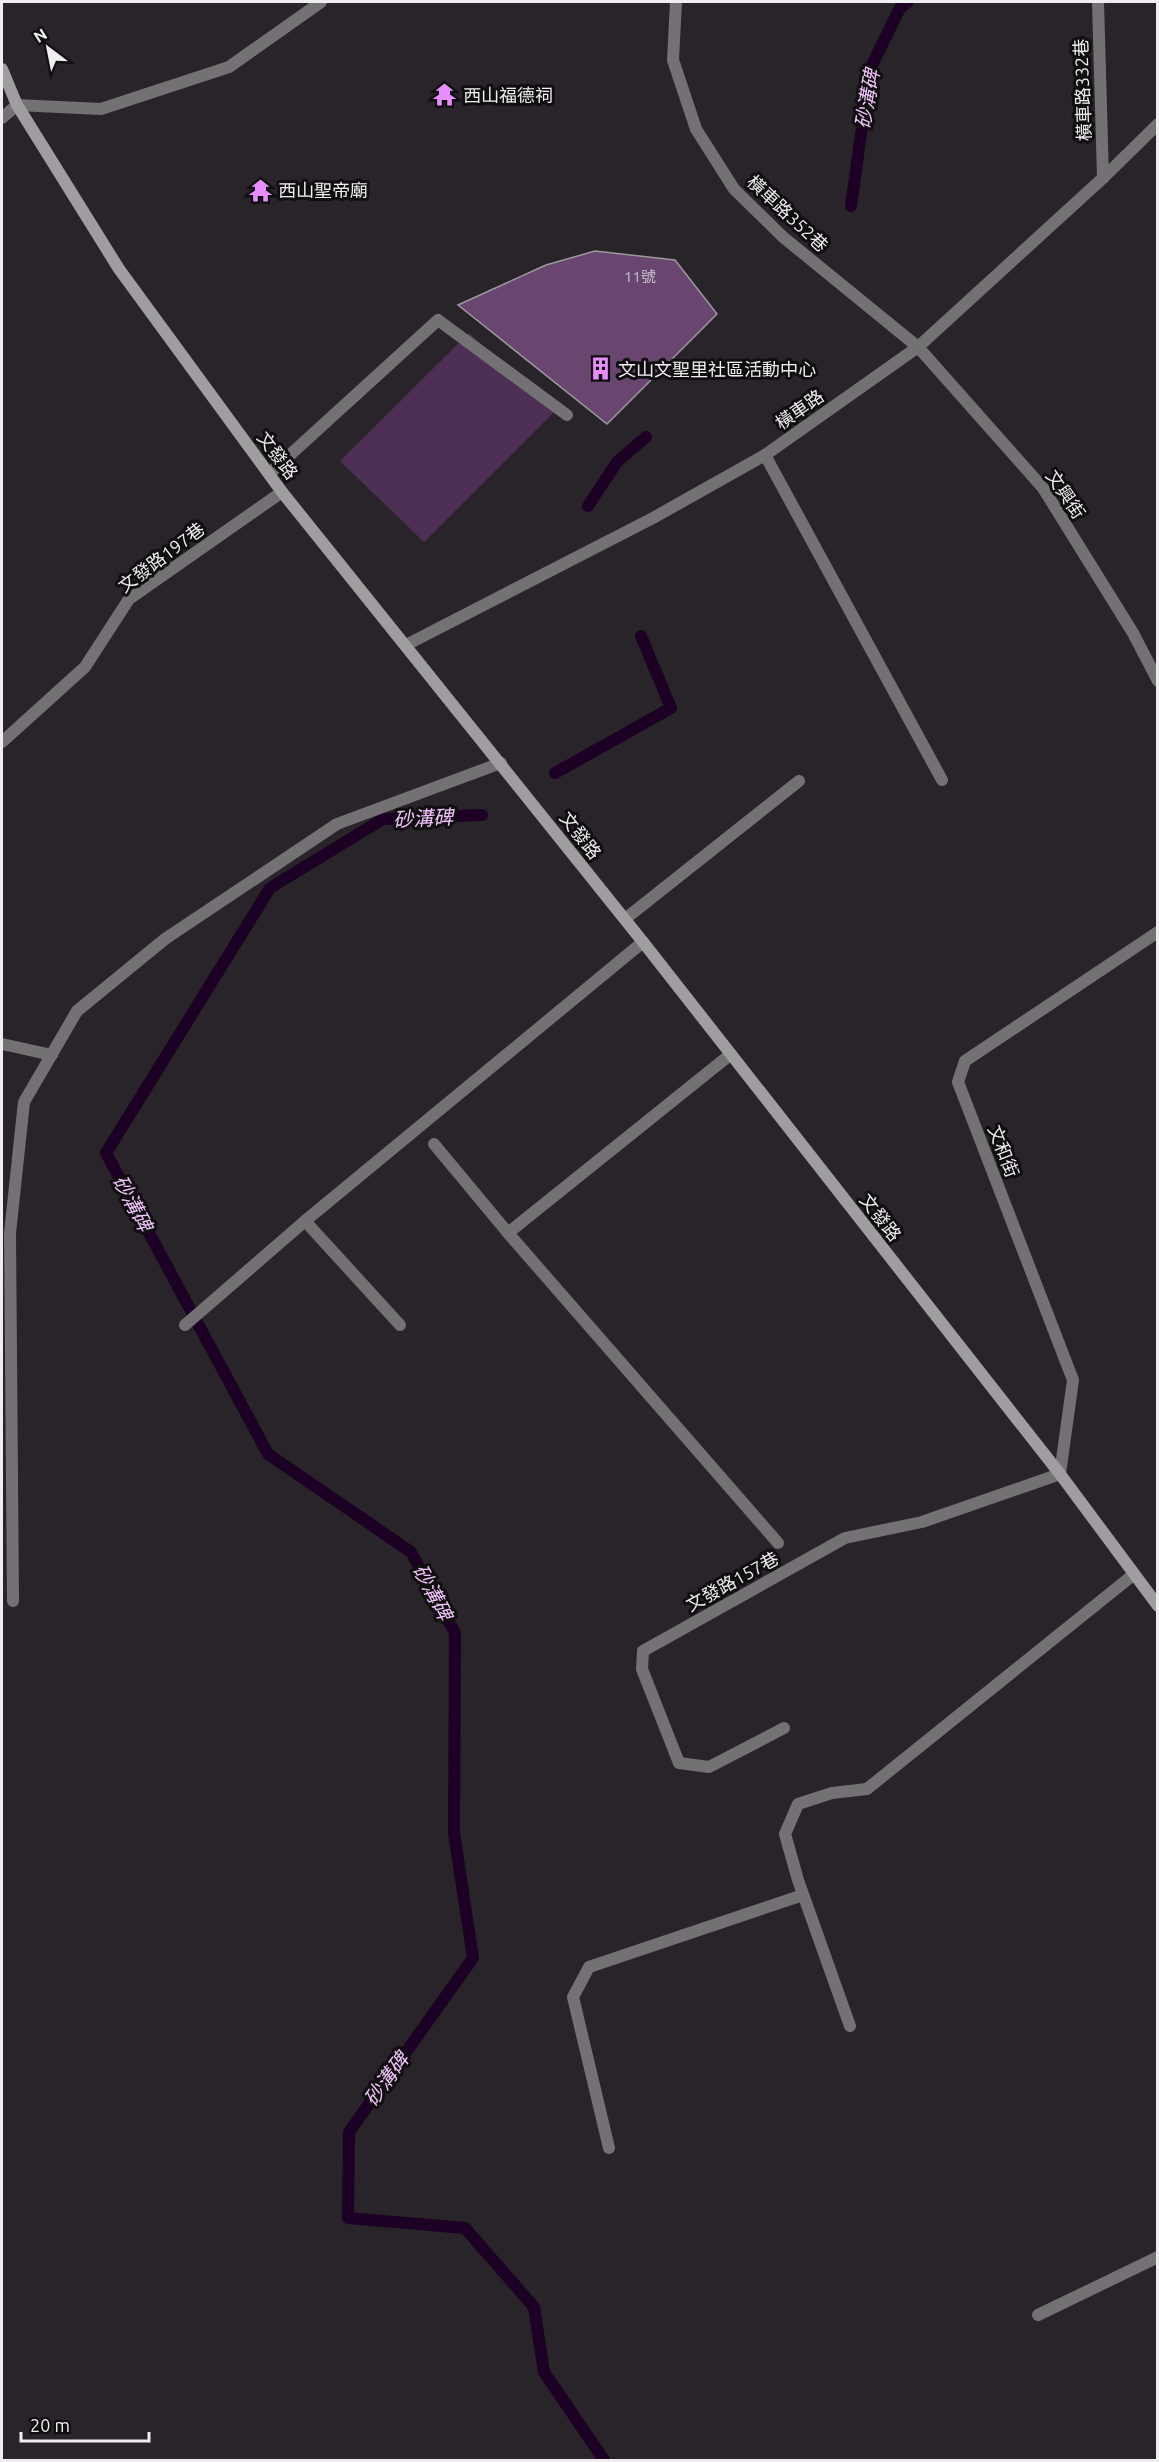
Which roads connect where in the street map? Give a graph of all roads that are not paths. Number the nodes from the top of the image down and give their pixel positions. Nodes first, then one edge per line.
1 (321, 2) edge
2 (676, 2) edge
3 (1098, 2) edge
4 (2, 69) edge
5 (16, 105) junction
6 (2, 118) edge
7 (1158, 124) edge
8 (1103, 178) junction
9 (918, 347) junction
10 (567, 415) dead end
11 (765, 455) junction
12 (269, 474) junction
13 (282, 492) junction
14 (406, 645) junction
15 (1158, 681) edge
16 (2, 742) edge
17 (501, 763) junction
18 (942, 780) dead end
19 (798, 781) dead end
20 (625, 919) junction
21 (1158, 932) edge
22 (643, 942) junction
23 (2, 1044) edge
24 (52, 1054) junction
25 (731, 1054) junction
26 (434, 1144) dead end
27 (305, 1221) junction
28 (508, 1233) junction
29 (185, 1325) dead end
30 (400, 1325) dead end
31 (1060, 1474) junction
32 (778, 1543) dead end
33 (1133, 1575) junction
34 (13, 1601) dead end
35 (1158, 1606) edge
36 (784, 1728) dead end
37 (803, 1895) junction
38 (850, 2026) dead end
39 (609, 2148) dead end
40 (1158, 2257) edge
41 (1038, 2314) dead end

1 - 5 street
2 - 9 street, 橫車路352巷
3 - 8 street, 橫車路332巷
4 - 5 street, 文發路
5 - 6 street
5 - 12 street, 文發路
7 - 8 street, 橫車路
8 - 9 street, 橫車路
9 - 11 street, 橫車路
9 - 15 street, 文興街
10 - 12 street
11 - 14 street, 橫車路
11 - 18 street
12 - 13 street, 文發路
13 - 14 street, 文發路
13 - 16 street, 文發路197巷
14 - 17 street, 文發路
17 - 20 street, 文發路
17 - 24 street
19 - 20 street
20 - 22 street, 文發路
21 - 31 street, 文和街
22 - 25 street, 文發路
22 - 27 street
23 - 24 street
24 - 34 street
25 - 28 street
25 - 31 street, 文發路
26 - 28 street
27 - 29 street
27 - 30 street
28 - 32 street
31 - 33 street, 文發路
31 - 36 street, 文發路157巷
33 - 35 street, 文發路
33 - 37 street
37 - 38 street
37 - 39 street
40 - 41 street

